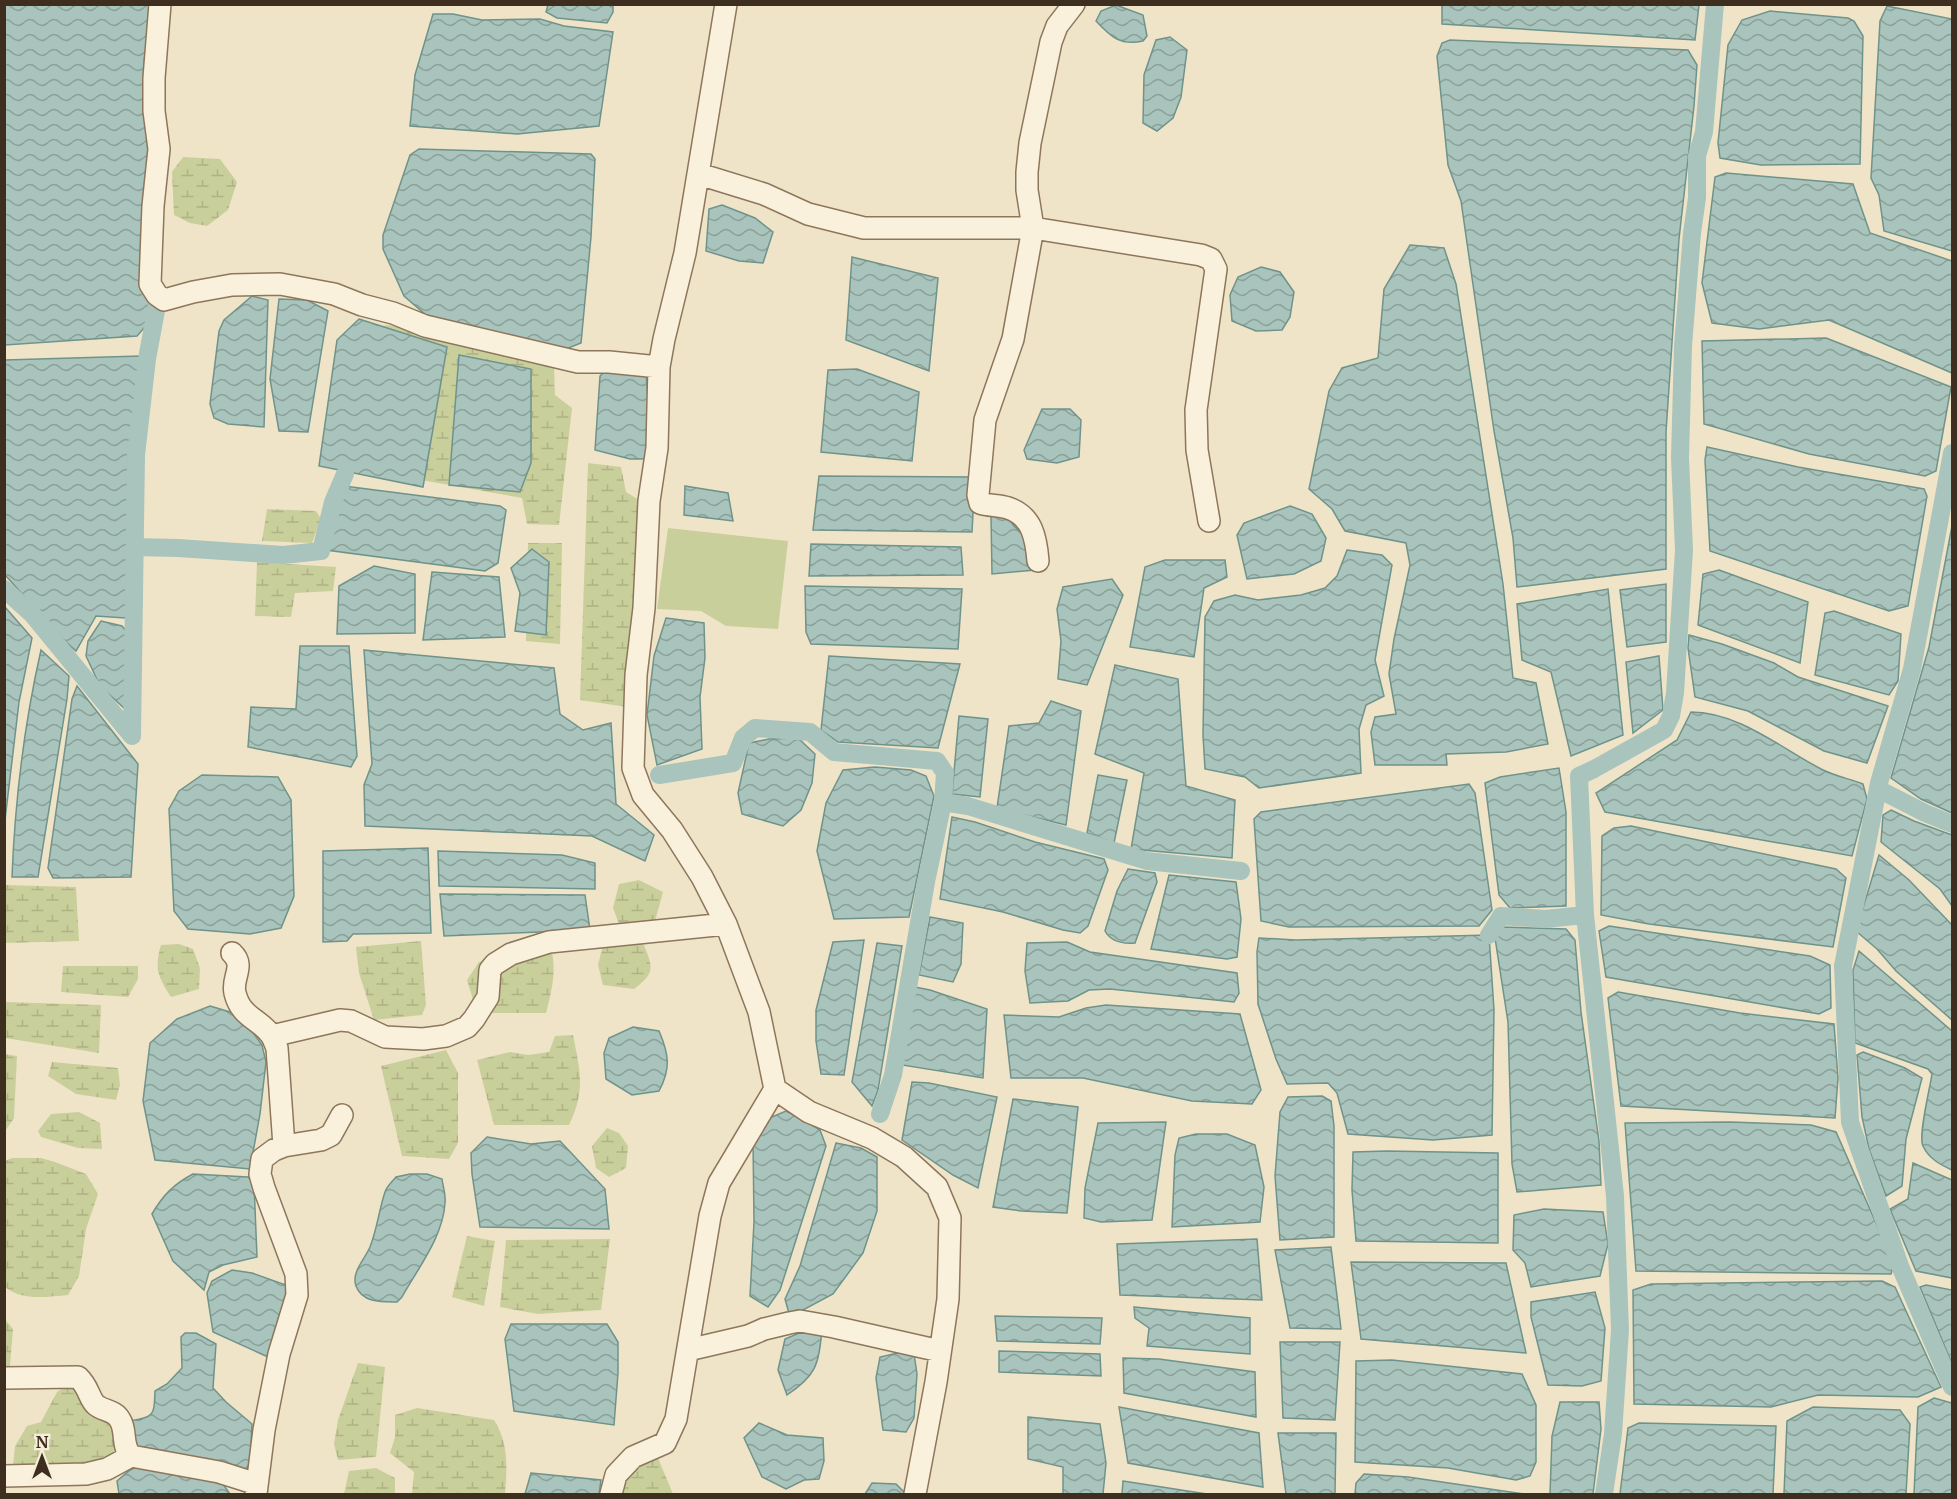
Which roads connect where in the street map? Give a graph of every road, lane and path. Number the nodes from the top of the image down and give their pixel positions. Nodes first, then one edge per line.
1 (160, 4) edge
2 (726, 4) edge
3 (1074, 4) edge
4 (699, 174) junction
5 (1033, 228) junction
6 (659, 367) junction
7 (1209, 521) dead end
8 (1038, 561) dead end
9 (726, 924) junction
10 (232, 952) dead end
11 (272, 1036) junction
12 (776, 1089) junction
13 (342, 1115) dead end
14 (284, 1146) junction
15 (688, 1350) junction
16 (940, 1351) junction
17 (4, 1378) edge
18 (130, 1455) junction
19 (4, 1476) edge
20 (256, 1489) edge
21 (611, 1494) edge
22 (915, 1494) edge

1 - 6 street
2 - 4 street
3 - 5 street
4 - 5 street
4 - 6 street
5 - 7 street
5 - 8 street
6 - 9 street
9 - 11 street
9 - 12 street
10 - 11 street
11 - 14 street
12 - 15 street
12 - 16 street
13 - 14 street
14 - 20 street
15 - 16 street
15 - 21 street
16 - 22 street
17 - 18 street
18 - 19 street
18 - 20 street

